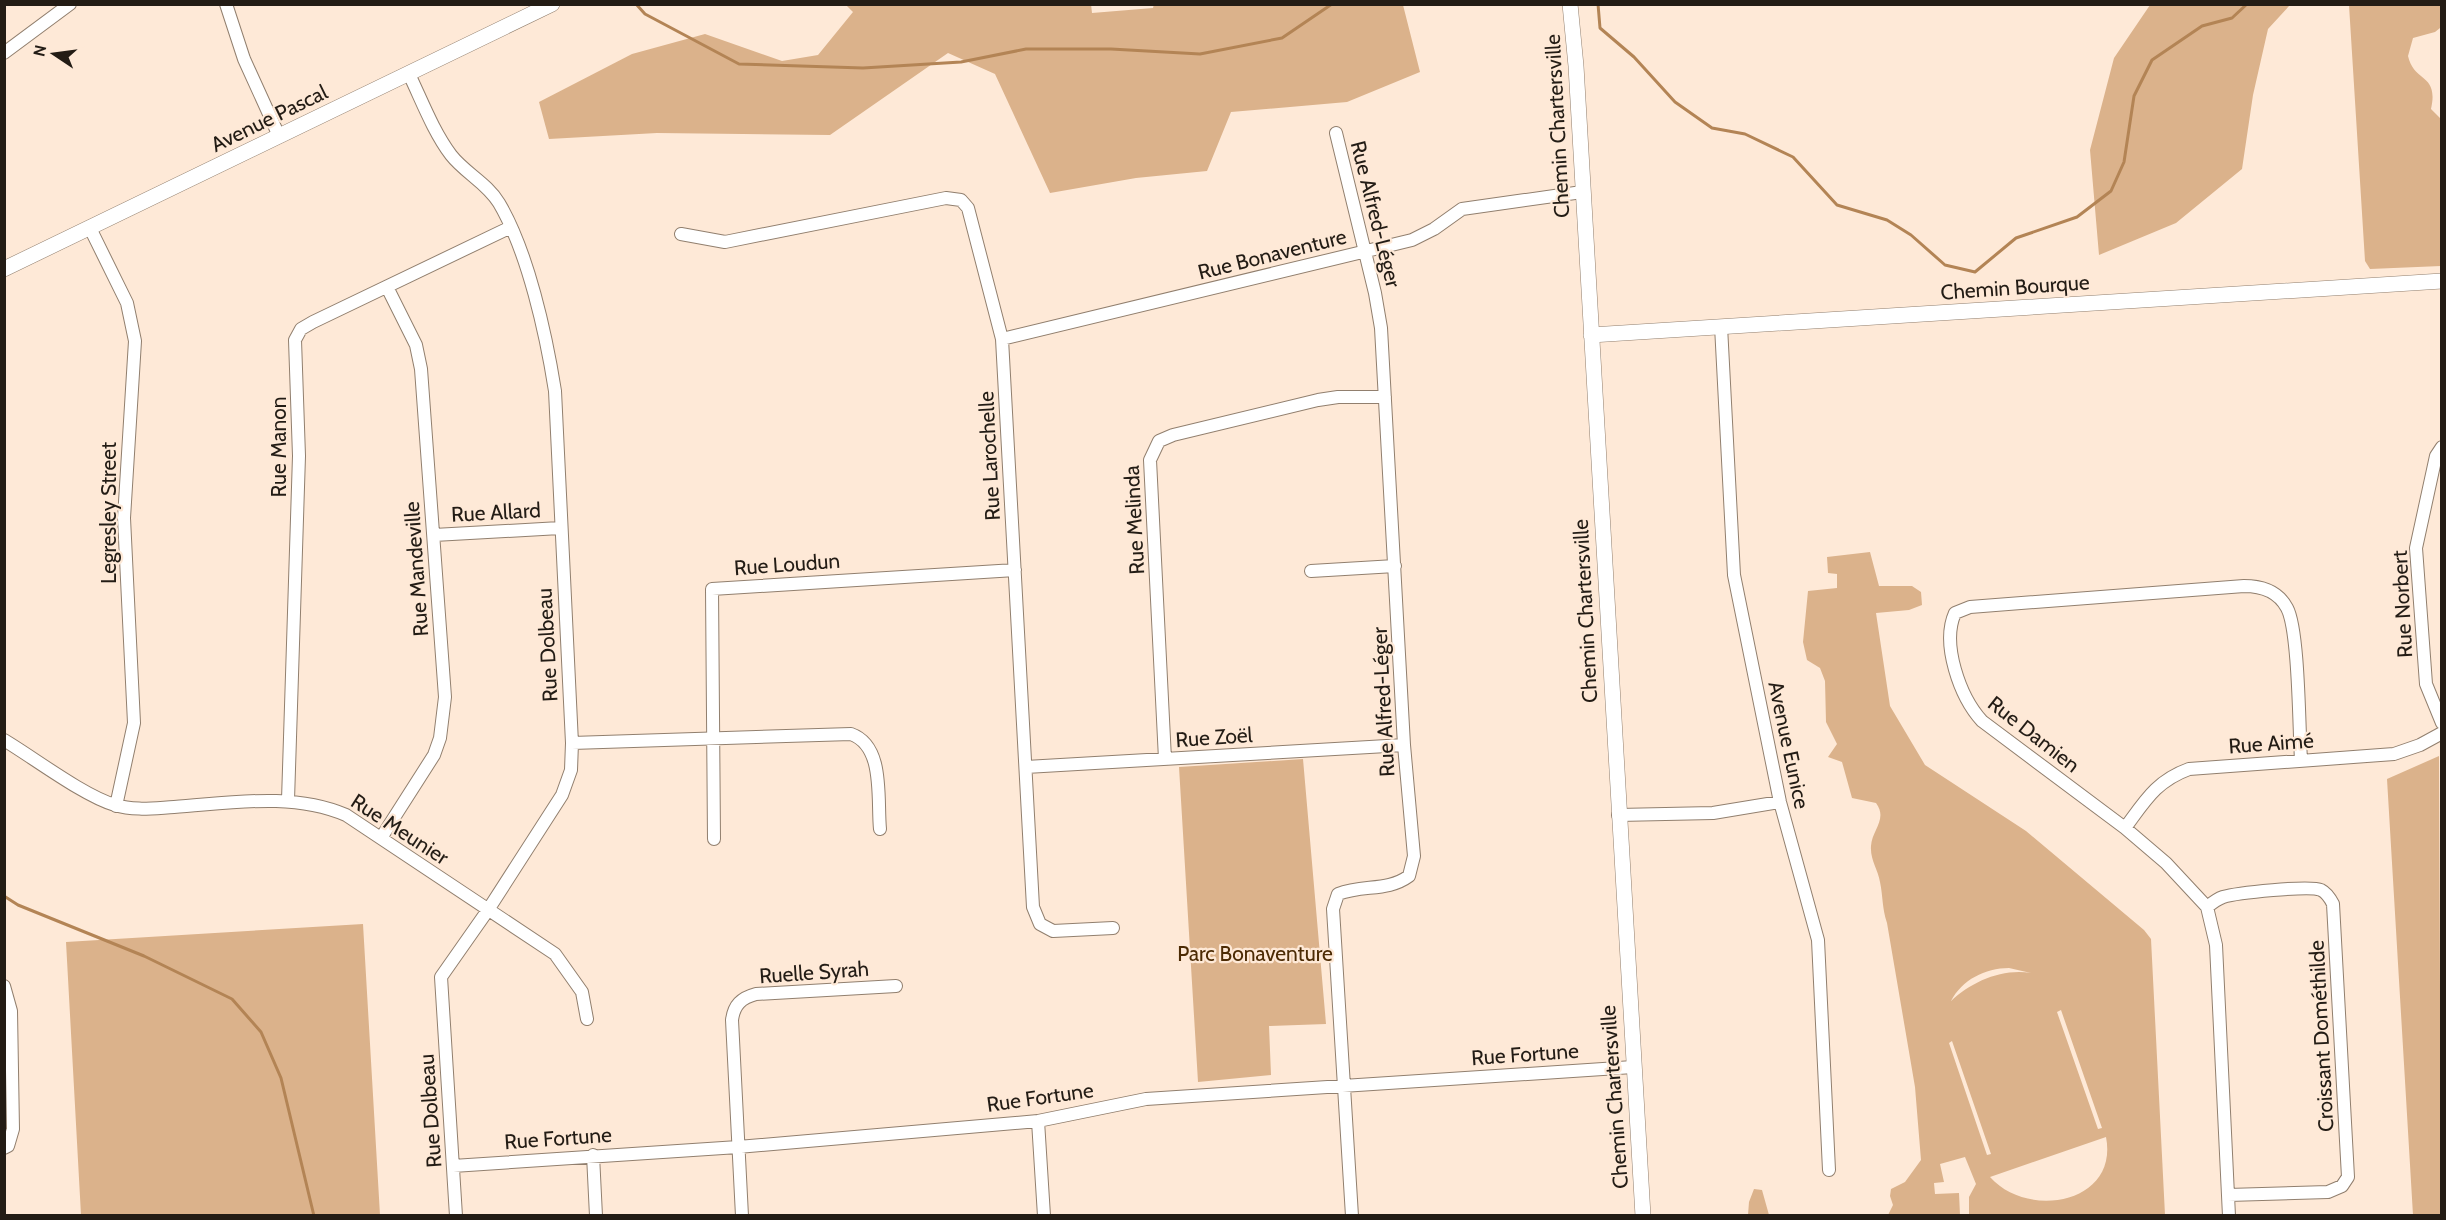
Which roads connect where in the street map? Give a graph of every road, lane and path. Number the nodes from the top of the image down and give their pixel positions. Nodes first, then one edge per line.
1 (70, 4) edge
2 (226, 4) edge
3 (552, 4) edge
4 (1570, 4) edge
5 (4, 53) edge
6 (410, 74) junction
7 (1336, 133) dead end
8 (279, 136) junction
9 (1582, 192) junction
10 (511, 227) junction
11 (90, 228) junction
12 (681, 234) dead end
13 (1364, 252) junction
14 (4, 269) edge
15 (2442, 281) edge
16 (387, 287) junction
17 (1721, 326) junction
18 (1591, 335) junction
19 (1002, 339) junction
20 (1385, 397) junction
21 (2442, 447) edge
22 (560, 528) junction
23 (434, 535) junction
24 (1395, 566) junction
25 (1015, 570) junction
26 (1311, 571) dead end
27 (2442, 723) edge
28 (2442, 733) edge
29 (714, 738) junction
30 (4, 740) edge
31 (572, 743) junction
32 (1404, 745) junction
33 (1165, 759) junction
34 (2301, 760) junction
35 (1026, 767) junction
36 (288, 800) junction
37 (1780, 802) junction
38 (116, 806) junction
39 (1618, 815) junction
40 (2125, 828) junction
41 (880, 829) dead end
42 (381, 838) junction
43 (714, 840) dead end
44 (2207, 907) junction
45 (488, 910) junction
46 (1113, 928) dead end
47 (4, 986) edge
48 (896, 986) dead end
49 (587, 1019) dead end
50 (1633, 1067) junction
51 (1344, 1085) junction
52 (1038, 1121) junction
53 (738, 1147) junction
54 (4, 1148) edge
55 (593, 1155) junction
56 (453, 1166) junction
57 (1829, 1170) dead end
58 (2228, 1195) junction
59 (456, 1215) edge
60 (596, 1215) edge
61 (741, 1215) edge
62 (1044, 1215) edge
63 (1352, 1215) edge
64 (1643, 1215) edge
65 (2229, 1215) edge

1 - 5 street
2 - 8 street
3 - 6 street, Avenue Pascal
4 - 9 street, Chemin Chartersville
6 - 8 street, Avenue Pascal
6 - 10 street, Rue Dolbeau
7 - 13 street, Rue Alfred-Léger
8 - 11 street, Avenue Pascal
9 - 13 street, Rue Bonaventure
9 - 18 street, Chemin Chartersville
10 - 16 street, Rue Manon
10 - 22 street, Rue Dolbeau
11 - 14 street, Avenue Pascal
11 - 38 street, Legresley Street
12 - 19 street, Rue Larochelle
13 - 19 street, Rue Bonaventure
13 - 20 street, Rue Alfred-Léger
15 - 17 street, Chemin Bourque
16 - 23 street, Rue Mandeville
16 - 36 street, Rue Manon
17 - 18 street, Chemin Bourque
17 - 37 street, Avenue Eunice
18 - 39 street, Chemin Chartersville
19 - 25 street, Rue Larochelle
20 - 24 street, Rue Alfred-Léger
20 - 33 street, Rue Melinda
21 - 27 street, Rue Norbert
22 - 23 street, Rue Allard
22 - 31 street, Rue Dolbeau
23 - 42 street, Rue Mandeville
24 - 26 street
24 - 32 street, Rue Alfred-Léger
25 - 29 street, Rue Loudun
25 - 35 street, Rue Larochelle
28 - 34 street, Rue Aimé
29 - 31 street
29 - 41 street
29 - 43 street
30 - 38 street, Rue Meunier
31 - 45 street, Rue Dolbeau
32 - 33 street, Rue Zoël
32 - 51 street, Rue Alfred-Léger
33 - 35 street, Rue Zoël
34 - 40 street, Rue Aimé
34 - 40 street, Rue Damien
35 - 46 street, Rue Larochelle
36 - 38 street, Rue Meunier
36 - 42 street, Rue Meunier
37 - 39 street
37 - 57 street, Avenue Eunice
39 - 50 street, Chemin Chartersville
40 - 44 street, Rue Damien
42 - 45 street, Rue Meunier
44 - 58 street, Rue Damien
44 - 58 street, Croissant Dométhilde
45 - 49 street, Rue Meunier
45 - 56 street, Rue Dolbeau
47 - 54 street
48 - 53 street, Ruelle Syrah
50 - 51 street, Rue Fortune
50 - 64 street, Chemin Chartersville
51 - 52 street, Rue Fortune
51 - 63 street, Rue Alfred-Léger
52 - 53 street, Rue Fortune
52 - 62 street
53 - 55 street, Rue Fortune
53 - 61 street, Ruelle Syrah
55 - 56 street, Rue Fortune
55 - 60 street
56 - 59 street, Rue Dolbeau
58 - 65 street, Rue Damien

